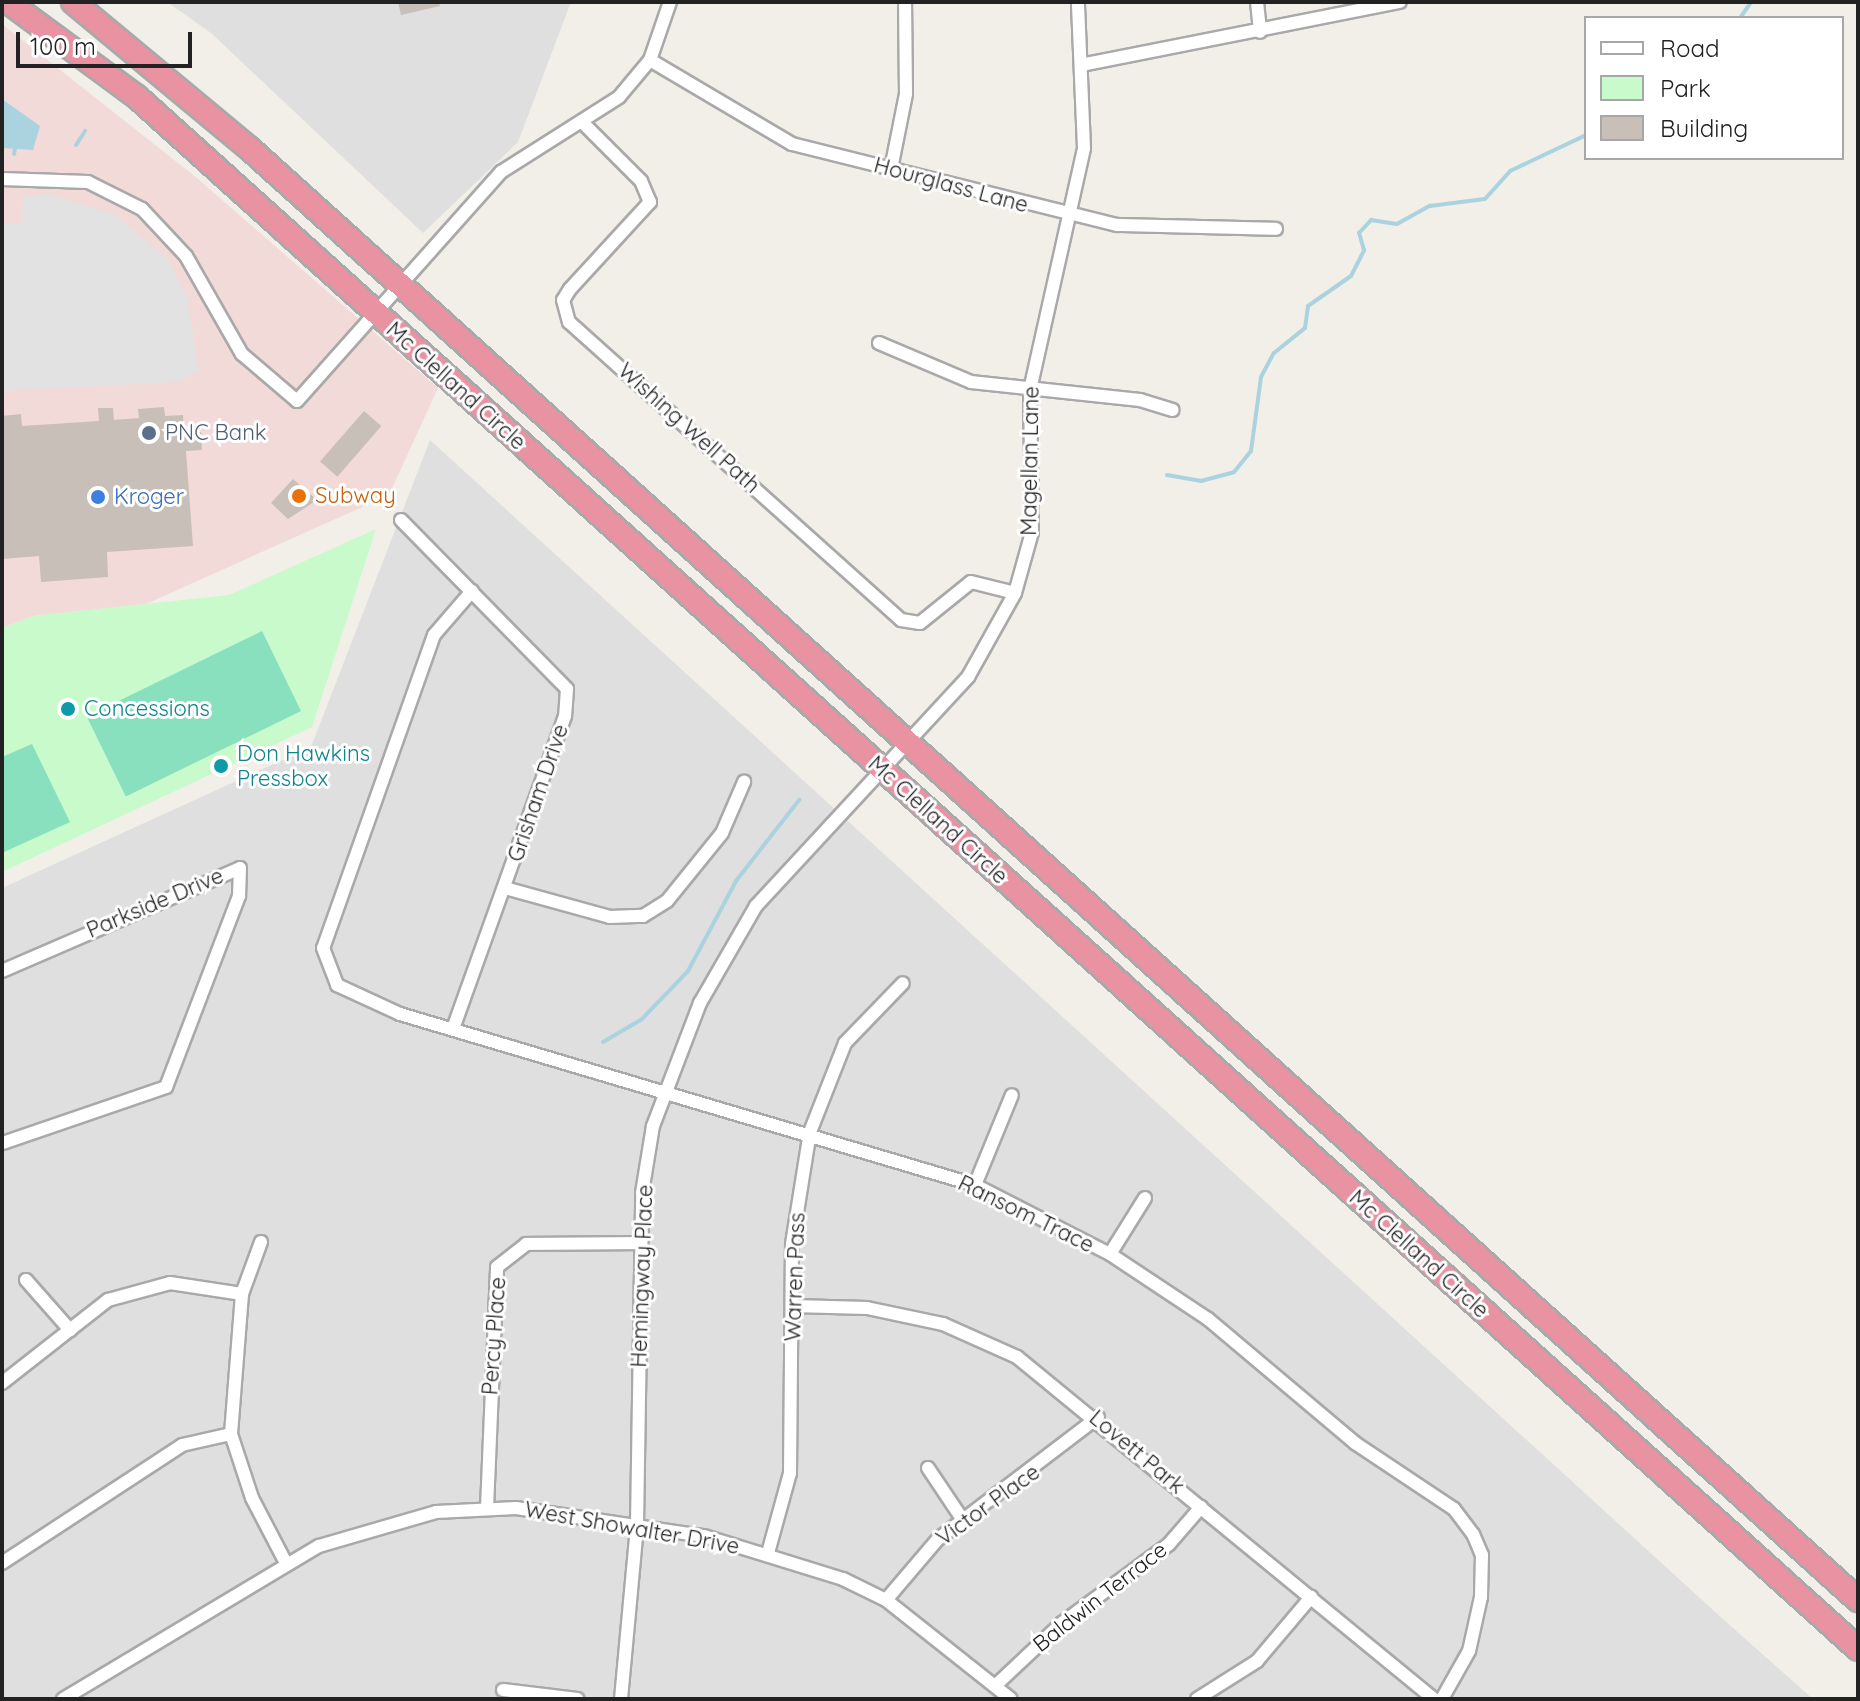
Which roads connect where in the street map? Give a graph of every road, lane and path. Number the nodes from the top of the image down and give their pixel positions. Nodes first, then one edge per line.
1 (8, 2) edge
2 (73, 2) edge
3 (670, 2) edge
4 (905, 2) edge
5 (1078, 2) edge
6 (1257, 2) edge
7 (1400, 2) edge
8 (1260, 32) junction
9 (650, 60) junction
10 (1081, 65) junction
11 (584, 124) junction
12 (891, 169) junction
13 (2, 179) edge
14 (1068, 216) junction
15 (1276, 229) dead end
16 (400, 286) junction
17 (376, 313) junction
18 (879, 343) dead end
19 (1030, 390) junction
20 (1172, 410) dead end
21 (401, 520) dead end
22 (472, 591) junction
23 (1015, 593) junction
24 (908, 744) junction
25 (882, 770) junction
26 (744, 782) dead end
27 (505, 888) junction
28 (2, 971) edge
29 (903, 983) dead end
30 (453, 1028) junction
31 (665, 1090) junction
32 (1012, 1095) dead end
33 (810, 1132) junction
34 (2, 1143) edge
35 (975, 1185) junction
36 (1145, 1198) dead end
37 (261, 1242) dead end
38 (641, 1243) junction
39 (1110, 1254) junction
40 (26, 1280) dead end
41 (242, 1294) junction
42 (793, 1306) junction
43 (70, 1330) junction
44 (2, 1383) edge
45 (1098, 1417) junction
46 (231, 1434) junction
47 (928, 1468) dead end
48 (1201, 1507) junction
49 (487, 1508) junction
50 (963, 1520) junction
51 (637, 1525) junction
52 (768, 1553) junction
53 (2, 1563) edge
54 (286, 1563) junction
55 (1311, 1597) junction
56 (886, 1600) junction
57 (1858, 1600) edge
58 (1858, 1649) edge
59 (996, 1685) junction
60 (503, 1690) dead end
61 (63, 1699) edge
62 (577, 1699) edge
63 (621, 1699) edge
64 (1011, 1699) edge
65 (1197, 1699) edge
66 (1434, 1699) edge
67 (1442, 1699) edge

1 - 17 highway, Mc Clelland Circle
2 - 16 highway, Mc Clelland Circle
3 - 9 street
4 - 12 street
5 - 10 street, Magellan Lane
6 - 8 street
7 - 8 street
8 - 10 street
9 - 11 street
9 - 12 street, Hourglass Lane
10 - 14 street, Magellan Lane
11 - 16 street
11 - 23 street, Wishing Well Path
12 - 14 street, Hourglass Lane
13 - 17 street
14 - 15 street, Hourglass Lane
14 - 19 street, Magellan Lane
16 - 17 street
16 - 24 highway, Mc Clelland Circle
17 - 25 highway, Mc Clelland Circle
18 - 19 street
19 - 20 street
19 - 23 street, Magellan Lane
21 - 22 street, Grisham Drive
22 - 27 street, Grisham Drive
22 - 30 street, Ransom Trace
23 - 24 street, Magellan Lane
24 - 25 street, Hemingway Place
24 - 57 highway, Mc Clelland Circle
25 - 31 street, Hemingway Place
25 - 58 highway, Mc Clelland Circle
26 - 27 street
27 - 30 street, Grisham Drive
28 - 34 street, Parkside Drive
29 - 33 street, Warren Pass
30 - 31 street, Ransom Trace
31 - 33 street, Ransom Trace
31 - 38 street, Hemingway Place
32 - 35 street
33 - 35 street, Ransom Trace
33 - 42 street, Warren Pass
35 - 39 street, Ransom Trace
36 - 39 street
37 - 41 street
38 - 49 street, Percy Place
38 - 51 street, Hemingway Place
39 - 67 street, Ransom Trace
40 - 43 street
41 - 43 street
41 - 46 street
42 - 45 street, Lovett Park
42 - 52 street, Warren Pass
43 - 44 street
45 - 48 street, Lovett Park
45 - 50 street, Victor Place
46 - 53 street
46 - 54 street
47 - 50 street
48 - 55 street, Lovett Park
48 - 59 street, Baldwin Terrace
49 - 51 street, West Showalter Drive
49 - 54 street, West Showalter Drive
50 - 56 street, Victor Place
51 - 52 street, West Showalter Drive
51 - 63 street, Hemingway Place
52 - 56 street, West Showalter Drive
54 - 61 street, West Showalter Drive
55 - 65 street
55 - 66 street, Lovett Park
56 - 59 street, West Showalter Drive
59 - 64 street, West Showalter Drive
60 - 62 street

